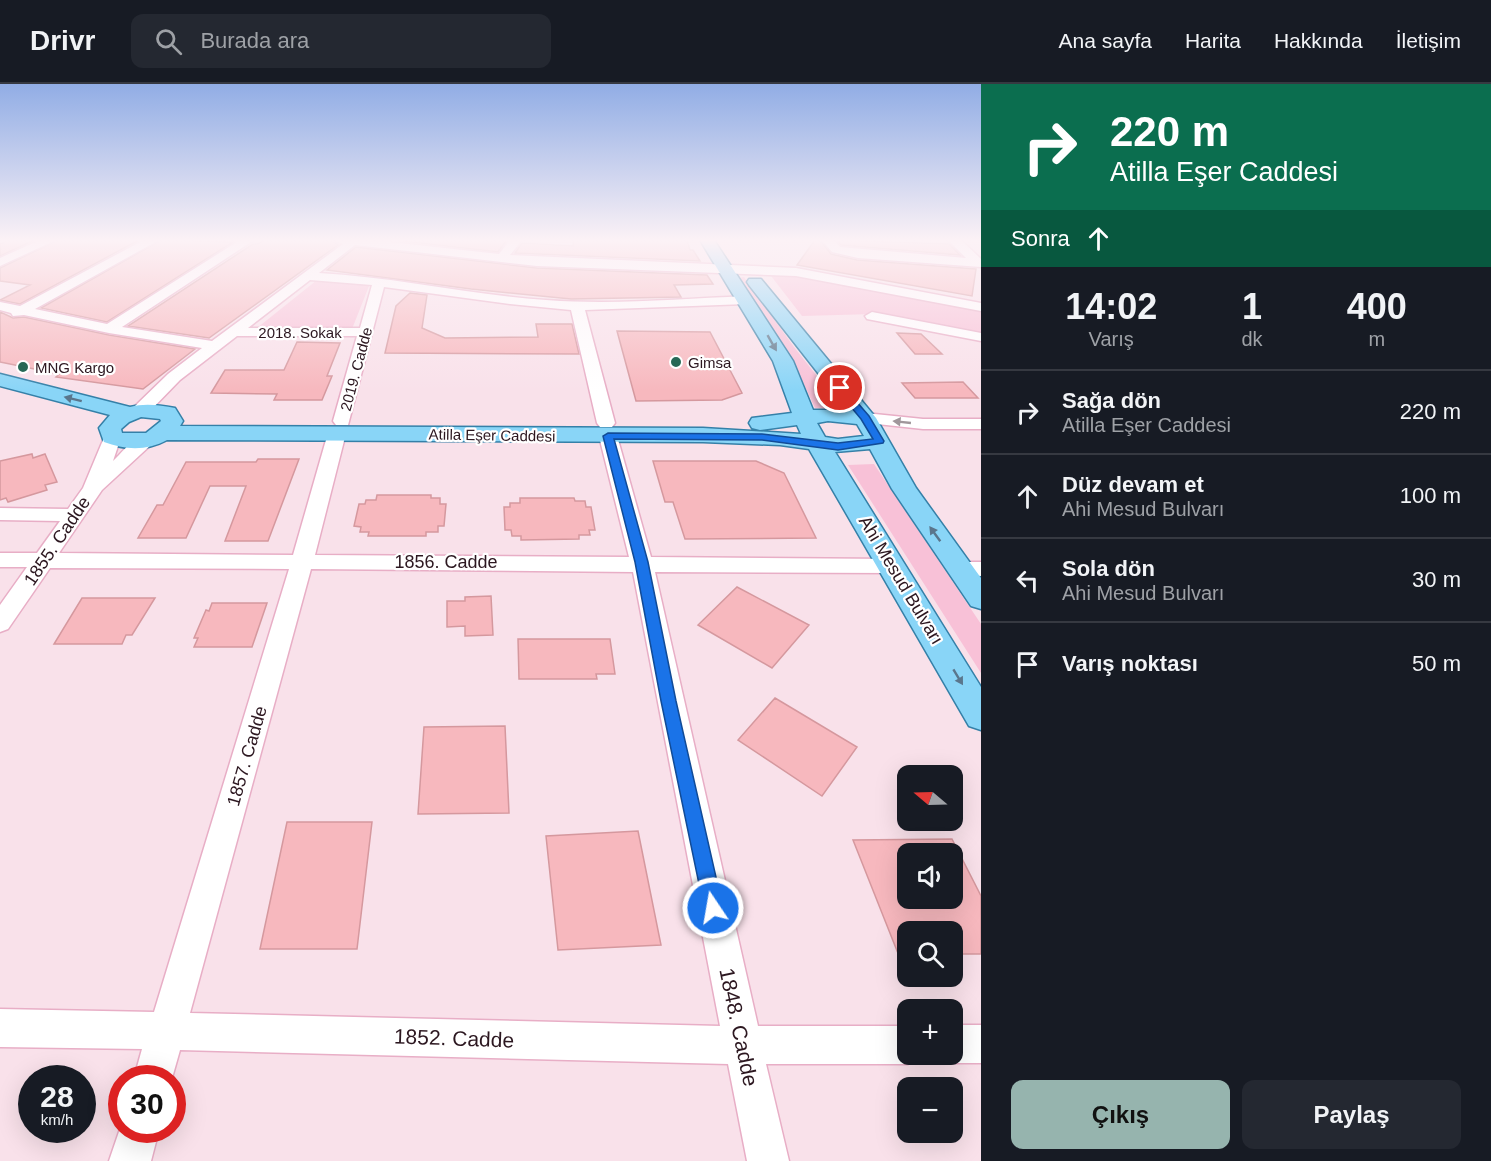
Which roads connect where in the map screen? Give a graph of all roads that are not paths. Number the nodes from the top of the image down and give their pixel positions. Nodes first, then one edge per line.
1 (60, 290) edge
2 (170, 290) edge
3 (290, 290) edge
4 (377, 290) edge
5 (460, 290) edge
6 (743, 290) edge
7 (755, 290) edge
8 (895, 290) edge
9 (746, 300) junction
10 (577, 306) junction
11 (981, 306) edge
12 (23, 310) junction
13 (4, 313) edge
14 (872, 316) dead end
15 (109, 329) junction
16 (234, 332) junction
17 (366, 332) junction
18 (981, 338) edge
19 (215, 346) junction
20 (0, 380) edge
21 (0, 396) edge
22 (804, 418) junction
23 (865, 418) junction
24 (152, 421) junction
25 (981, 424) edge
26 (340, 427) junction
27 (607, 430) junction
28 (111, 432) junction
29 (981, 436) edge
30 (879, 441) junction
31 (820, 445) junction
32 (93, 488) junction
33 (0, 514) edge
34 (74, 515) junction
35 (0, 560) edge
36 (44, 560) junction
37 (303, 561) junction
38 (642, 562) junction
39 (892, 566) junction
40 (970, 569) edge
41 (981, 599) edge
42 (0, 623) edge
43 (981, 716) edge
44 (0, 1028) edge
45 (167, 1030) junction
46 (963, 1044) edge
47 (981, 1044) edge
48 (897, 1045) edge
49 (743, 1046) junction
50 (157, 1065) edge
51 (135, 1143) edge
52 (130, 1161) edge
53 (768, 1161) edge

1 - 12 street
2 - 15 street
3 - 16 street, 1855. Cadde
4 - 17 street, 2019. Cadde
5 - 10 street
6 - 9 main road, Ahi Mesud Bulvarı
7 - 23 main road, Ahi Mesud Bulvarı
8 - 11 street
9 - 10 street
9 -> 22 main road, Ahi Mesud Bulvarı
10 - 27 street, 1848. Cadde
12 - 13 street
12 - 15 street
14 - 18 street
15 - 19 street
16 - 17 street, 2018. Sokak
16 - 19 street, 1855. Cadde
17 - 26 street, 2019. Cadde
19 - 24 street, 1855. Cadde
24 -> 20 main road, Atilla Eşer Caddesi
21 - 28 main road
22 - 23 main road
22 - 27 main road, Atilla Eşer Caddesi
22 - 31 main road, Ahi Mesud Bulvarı
25 -> 23 street
23 - 30 main road, Ahi Mesud Bulvarı
24 - 26 main road, Atilla Eşer Caddesi
24 - 28 main road
24 - 28 main road
24 - 32 street, 1855. Cadde
26 - 27 main road, Atilla Eşer Caddesi
26 - 37 street, 1857. Cadde
27 - 31 main road, Atilla Eşer Caddesi
27 - 38 street, 1848. Cadde
28 - 32 street, 1855. Cadde
29 - 30 street
30 - 31 main road
40 -> 30 main road, Ahi Mesud Bulvarı
31 - 39 main road, Ahi Mesud Bulvarı
32 - 34 street, 1855. Cadde
33 - 34 street
34 - 36 street, 1855. Cadde
35 - 36 street, 1856. Cadde
36 - 37 street, 1856. Cadde
36 - 42 street, 1855. Cadde
37 - 38 street, 1856. Cadde
37 - 45 street, 1857. Cadde
38 - 39 street, 1856. Cadde
38 - 49 street, 1848. Cadde
39 -> 43 main road, Ahi Mesud Bulvarı
40 - 41 main road, Ahi Mesud Bulvarı
44 - 45 street, 1852. Cadde
45 - 49 street, 1852. Cadde
45 - 50 street, 1857. Cadde
46 - 47 street
48 - 49 street, 1852. Cadde
49 - 53 street, 1848. Cadde
51 - 52 street

